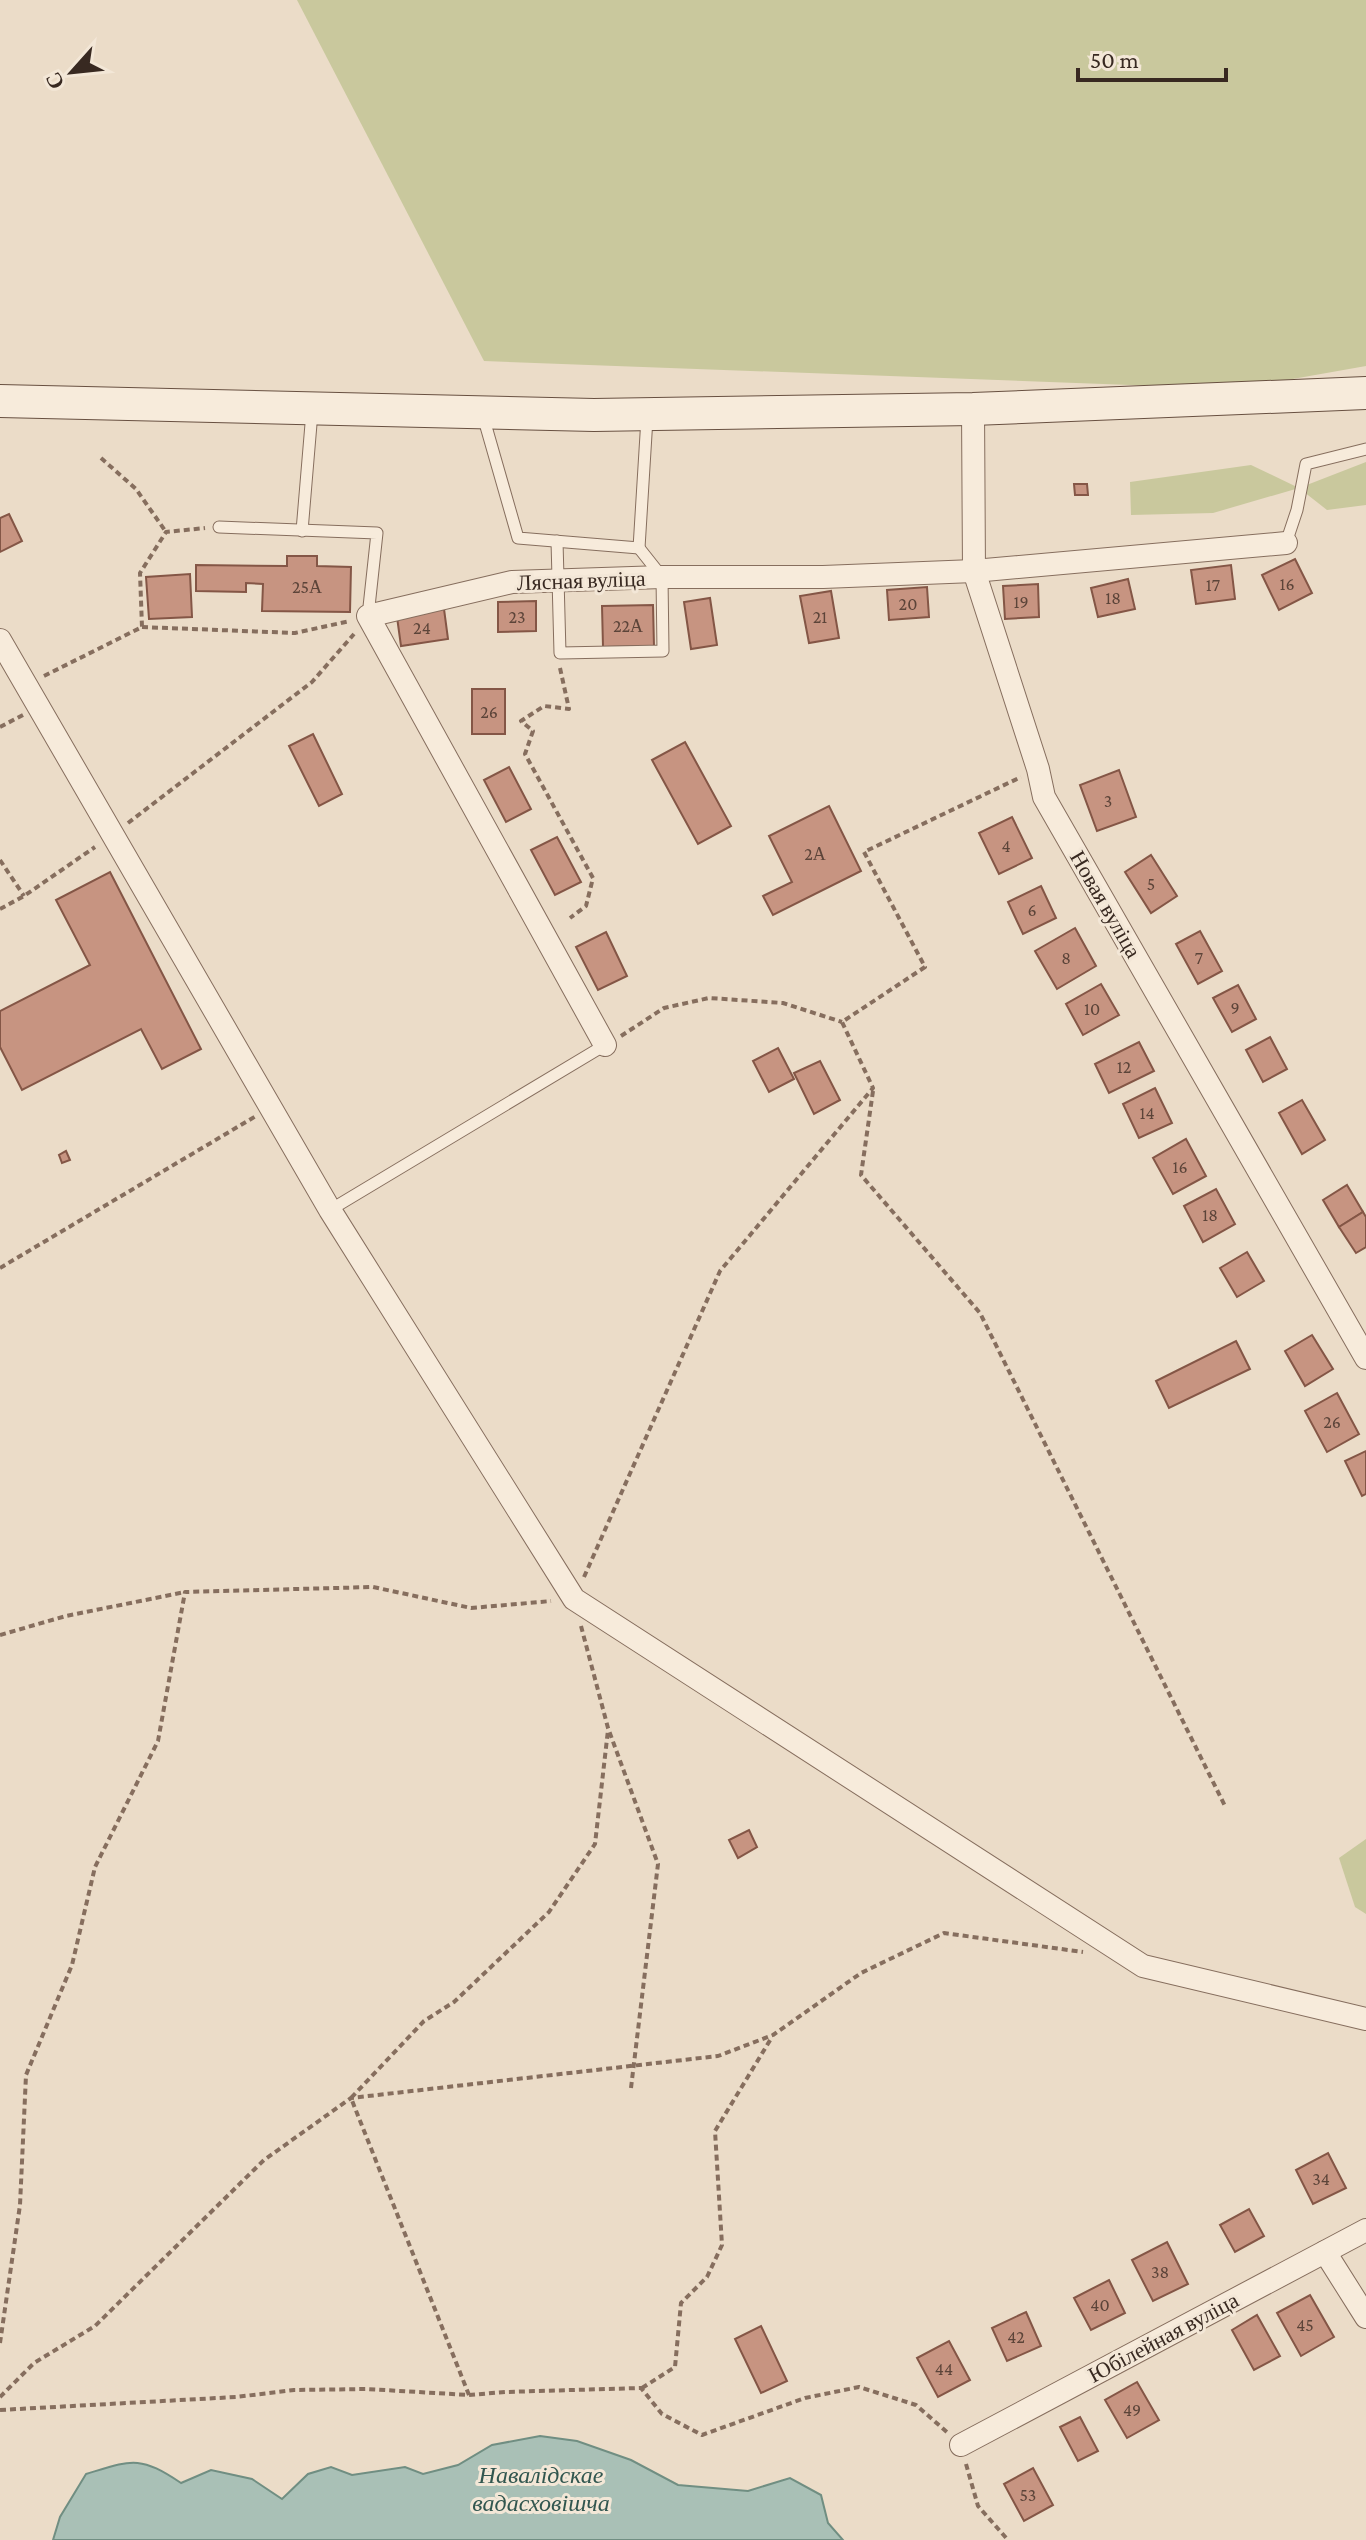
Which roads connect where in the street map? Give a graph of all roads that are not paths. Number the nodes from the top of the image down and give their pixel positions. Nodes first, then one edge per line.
1 (1366, 393) edge
2 (0, 401) edge
3 (312, 408) junction
4 (973, 409) junction
5 (482, 412) junction
6 (647, 413) junction
7 (1366, 449) edge
8 (219, 527) road end
9 (302, 531) junction
10 (557, 541) junction
11 (1286, 543) joint
12 (639, 548) junction
13 (974, 571) junction
14 (662, 577) junction
15 (558, 581) junction
16 (368, 616) junction
17 (0, 640) edge
18 (605, 1045) joint
19 (330, 1210) junction
20 (1366, 1358) edge
21 (1366, 2019) edge
22 (1366, 2230) edge
23 (1325, 2252) junction
24 (1366, 2317) edge
25 (961, 2445) road end

1 - 4 main road
2 - 3 main road
3 - 5 main road
3 - 9 lane
4 - 6 main road
4 - 13 street, Новая вуліца
5 - 6 main road
5 - 10 lane
6 - 12 lane
7 - 11 lane
8 - 9 lane
9 - 16 lane
10 - 12 lane
10 - 15 lane
11 - 13 street, Лясная вуліца
12 - 14 lane
13 - 14 street, Лясная вуліца
13 - 20 street, Новая вуліца
14 - 15 street, Лясная вуліца
14 - 15 lane
15 - 16 street, Лясная вуліца
16 - 18 street
17 - 19 street
18 - 19 lane
19 - 21 street
22 - 23 street, Юбілейная вуліца
23 - 24 street
23 - 25 street, Юбілейная вуліца

